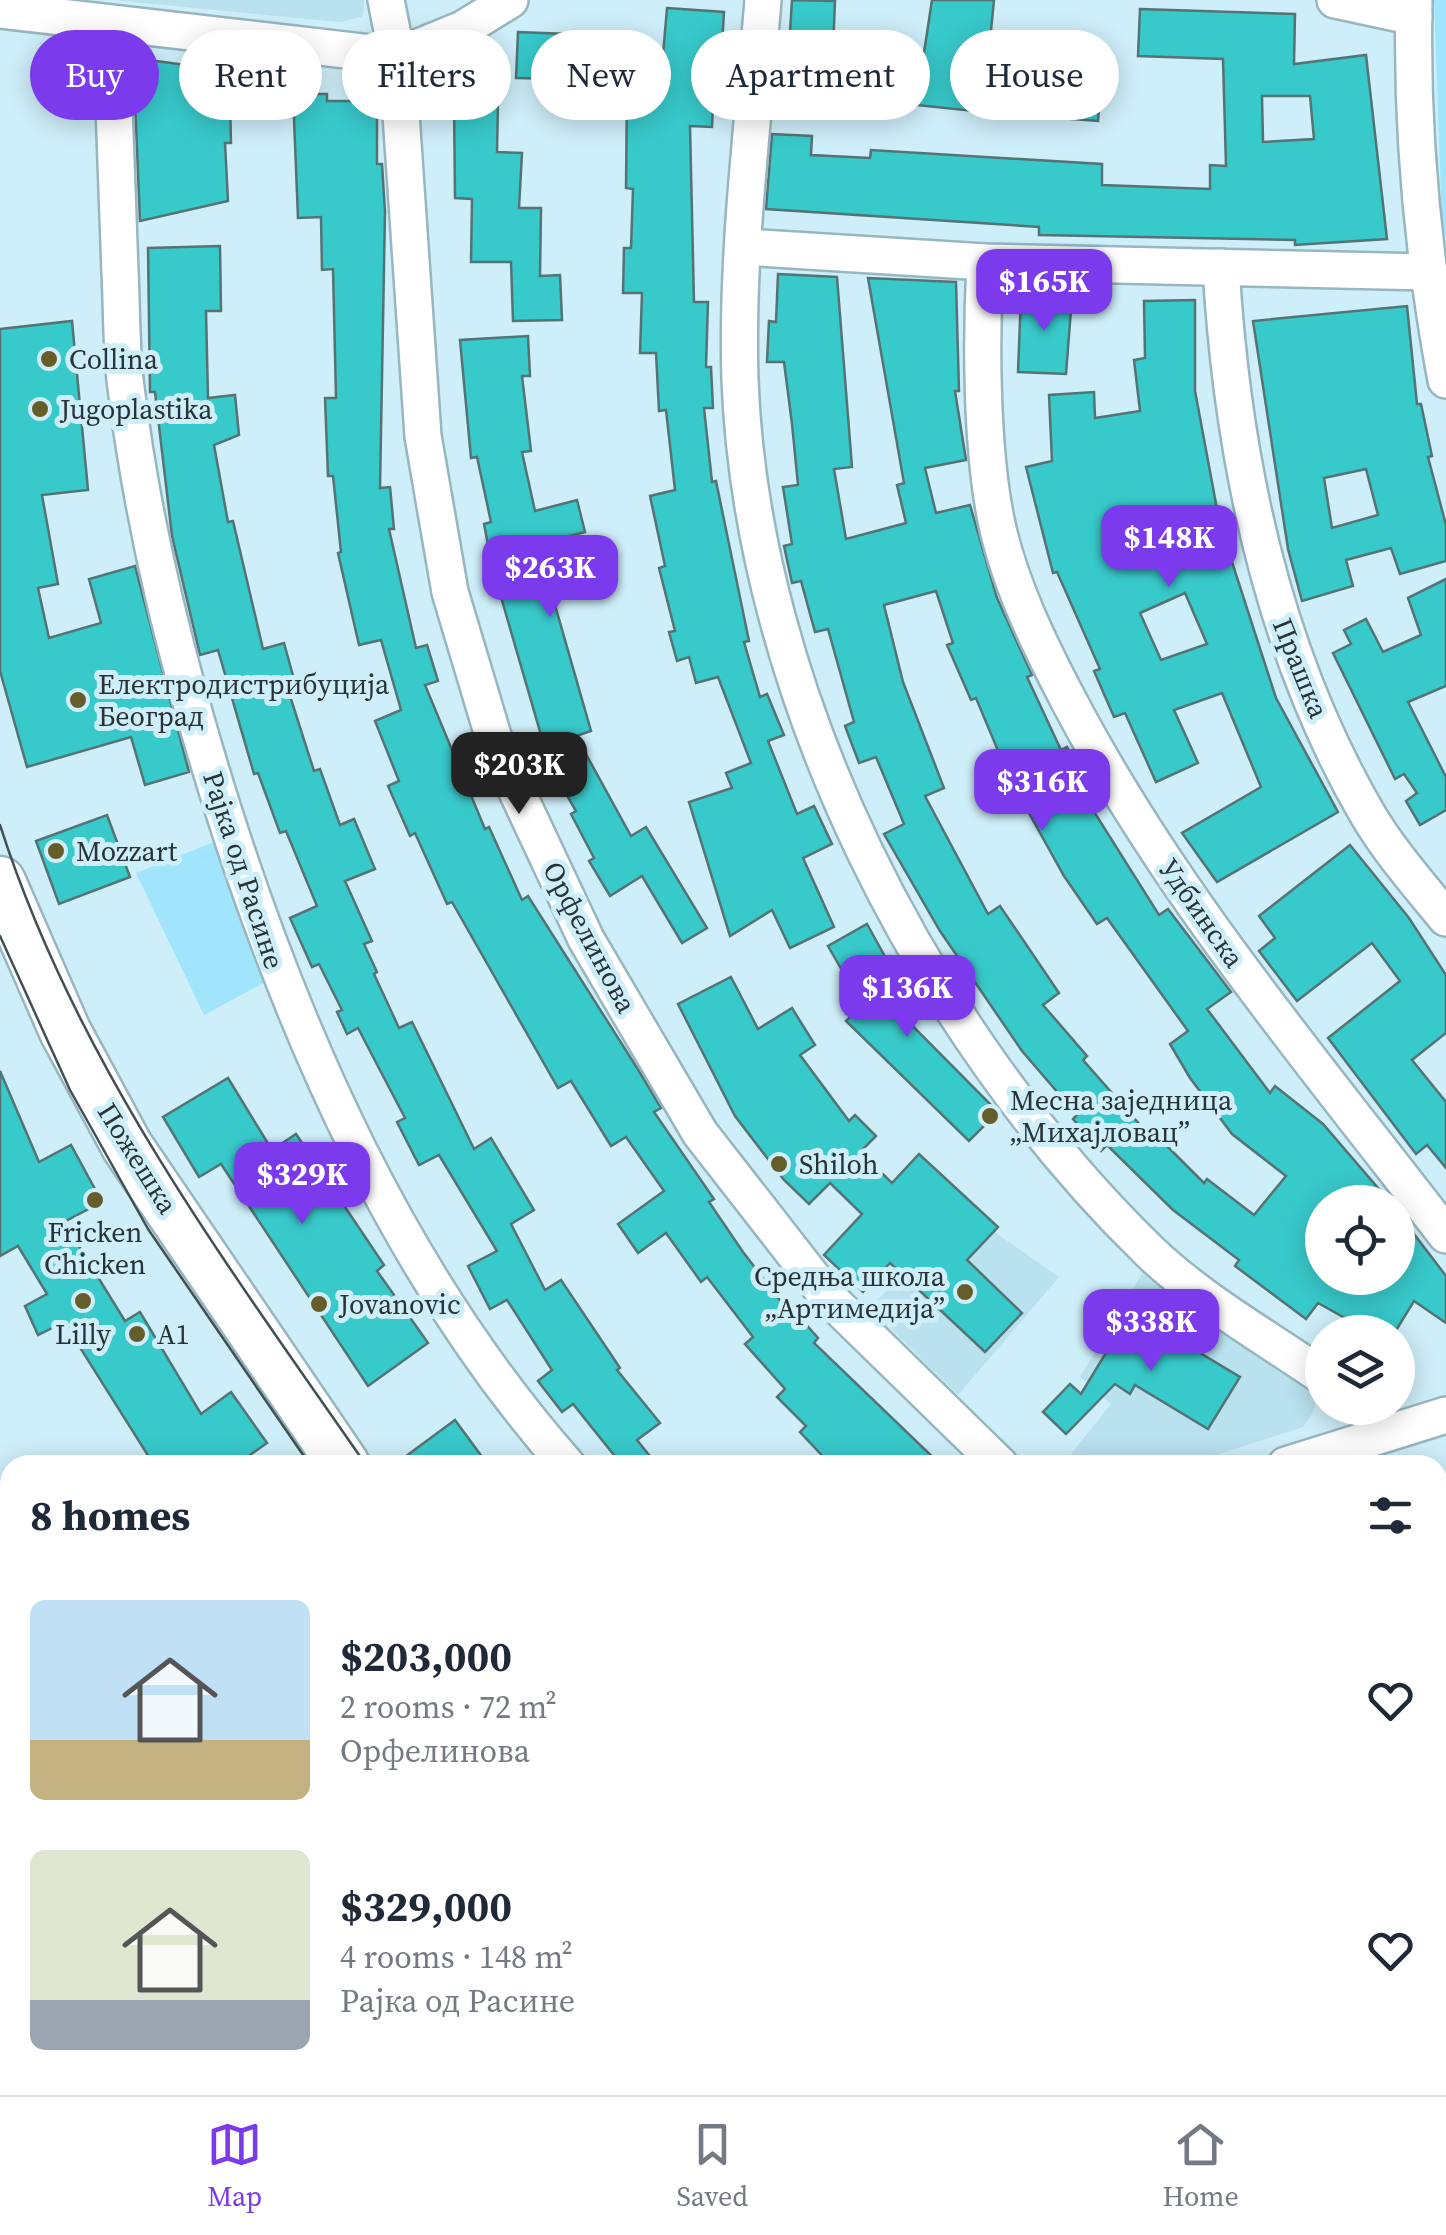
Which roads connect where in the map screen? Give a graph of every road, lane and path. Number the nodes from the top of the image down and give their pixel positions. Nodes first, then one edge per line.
1 (386, 0) edge
2 (510, 0) edge
3 (763, 0) edge
4 (1335, 0) edge
5 (1414, 8) edge
6 (0, 10) edge
7 (111, 24) junction
8 (392, 30) edge
9 (461, 30) edge
10 (342, 50) edge
11 (402, 120) edge
12 (744, 247) junction
13 (985, 262) junction
14 (1222, 267) junction
15 (1430, 272) junction
16 (1446, 380) edge
17 (0, 882) edge
18 (1446, 918) edge
19 (1446, 1236) edge
20 (1305, 1365) edge
21 (1446, 1415) edge
22 (1415, 1418) edge
23 (1365, 1425) edge
24 (337, 1455) edge
25 (558, 1455) edge
26 (990, 1455) edge
27 (1306, 1455) edge

1 - 8 street, Орфелинова
2 - 9 street
3 - 12 street
4 - 5 street
5 - 15 street
6 - 7 street
7 - 10 street
7 - 25 street, Рајка од Расине
11 - 26 street, Орфелинова
12 - 13 street
12 - 20 street
13 - 14 street
13 - 19 street, Удбинска
14 - 15 street
14 - 18 street, Прашка
15 - 16 street
17 - 24 main road, Пожешка
21 - 22 street
23 - 27 street

